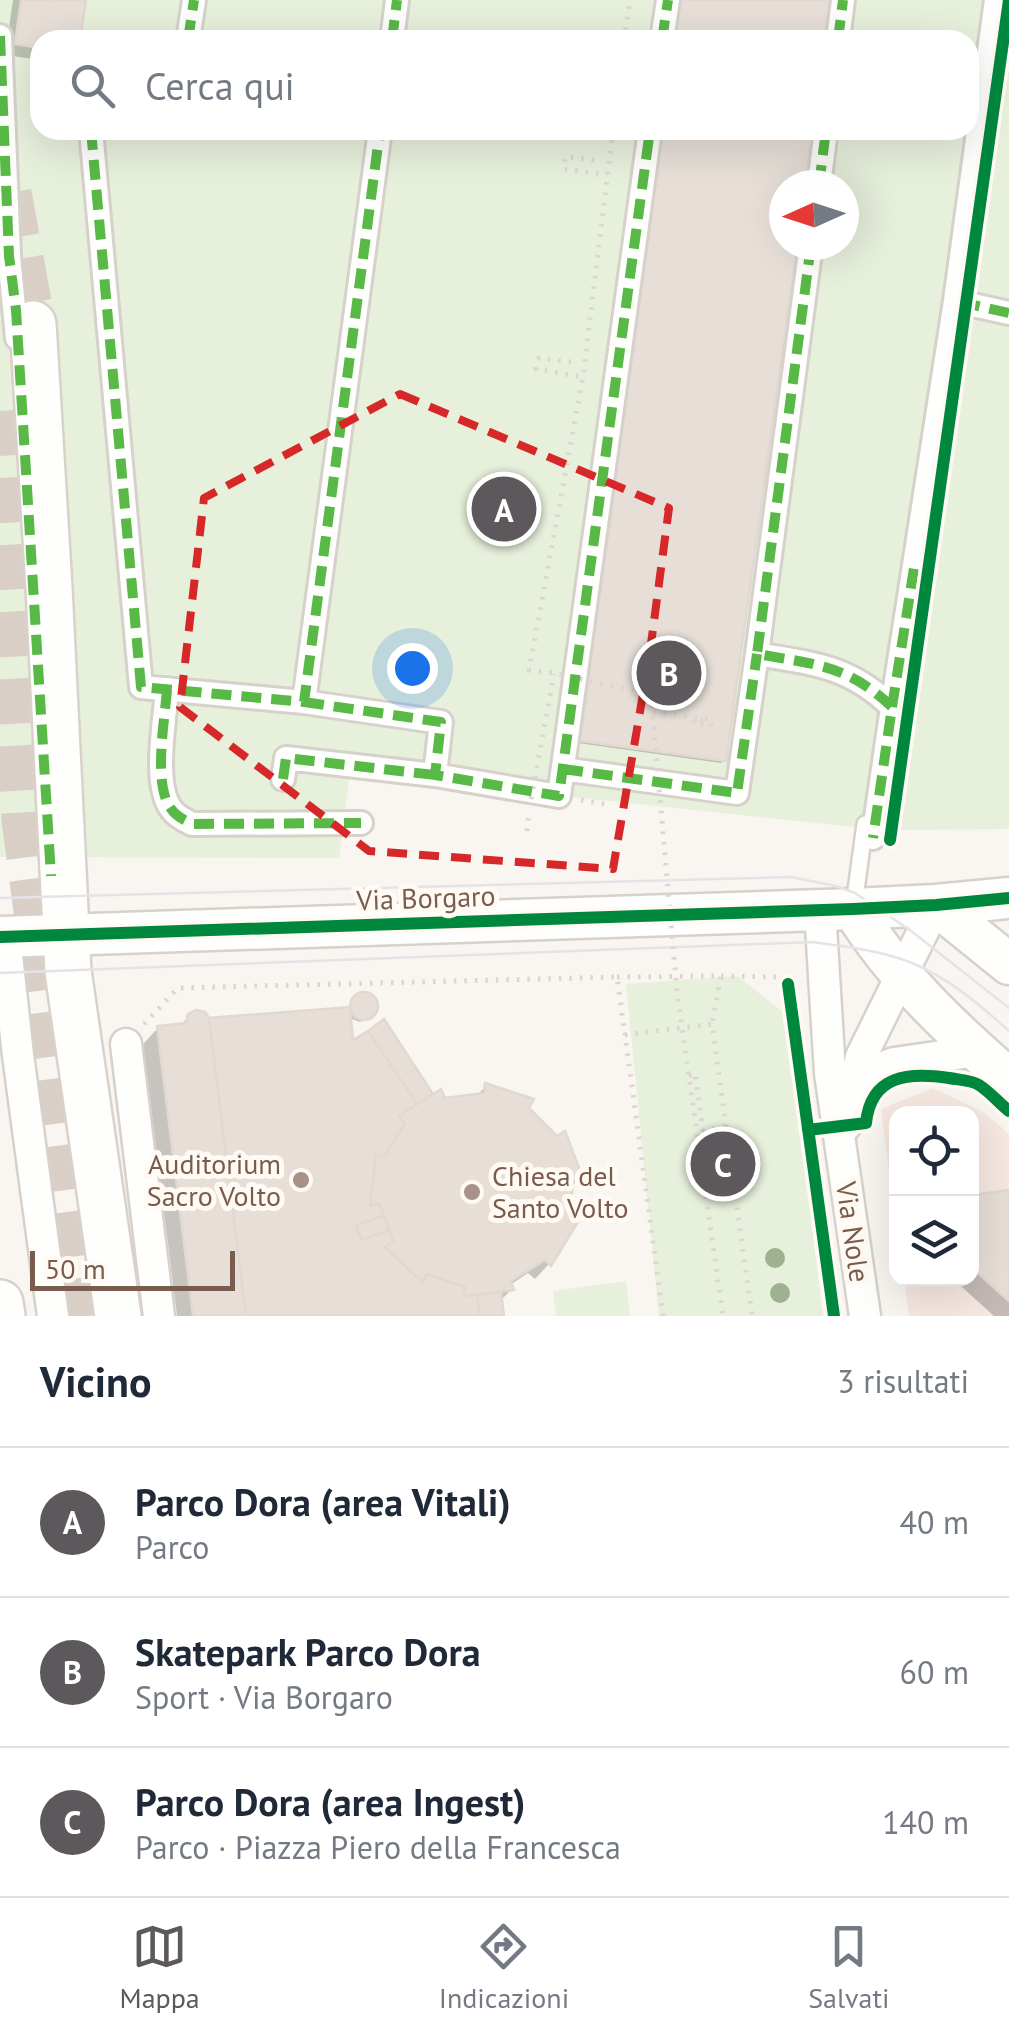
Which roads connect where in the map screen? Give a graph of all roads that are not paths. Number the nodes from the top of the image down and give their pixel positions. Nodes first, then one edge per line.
1 (194, 0) edge
2 (397, 0) edge
3 (668, 0) edge
4 (843, 0) edge
5 (996, 0) edge
6 (190, 30) edge
7 (393, 30) edge
8 (664, 30) edge
9 (839, 30) edge
10 (0, 36) edge
11 (979, 122) edge
12 (92, 140) edge
13 (379, 140) edge
14 (649, 140) edge
15 (825, 140) edge
16 (976, 140) edge
17 (820, 170) edge
18 (809, 260) edge
19 (954, 301) junction
20 (1009, 312) edge
21 (33, 324) tunnel mouth
22 (757, 654) junction
23 (167, 689) junction
24 (304, 702) junction
25 (892, 707) junction
26 (879, 727) dead end
27 (563, 769) junction
28 (436, 775) junction
29 (283, 779) dead end
30 (361, 824) dead end
31 (873, 838) dead end
32 (51, 876) dead end
33 (1009, 898) edge
34 (936, 905) junction
35 (837, 909) junction
36 (67, 935) junction
37 (2, 937) edge
38 (1009, 964) edge
39 (902, 976) junction
40 (126, 1044) road end
41 (977, 1051) junction
42 (1009, 1080) edge
43 (854, 1086) junction
44 (841, 1148) junction
45 (0, 1304) edge
46 (2, 1316) edge
47 (53, 1316) edge
48 (118, 1316) edge
49 (160, 1316) edge
50 (865, 1316) edge

1 - 6 street
2 - 7 street
3 - 8 street
4 - 9 street
5 - 11 street
10 - 32 street
12 - 23 street
13 - 24 street
14 - 27 street
15 - 17 street
16 - 19 street
18 - 22 street
19 - 20 street
19 - 25 street
21 - 36 main road
22 - 25 street
22 - 27 street
23 - 24 street
23 - 30 street
24 - 28 street
25 - 31 street
26 - 35 lane
27 - 28 street
28 - 29 street
33 - 34 street, Via Borgaro
34 - 35 street, Via Borgaro
34 - 38 street
34 - 39 street
35 - 36 street, Via Borgaro
35 - 39 street
35 - 44 street, Via Nole
36 - 37 street, Via Borgaro
36 - 48 main road
37 - 47 street
39 - 41 street
39 - 43 street
40 - 49 street
41 - 42 street
41 - 43 street
43 - 44 street
44 - 50 street, Via Nole
45 - 46 main road

